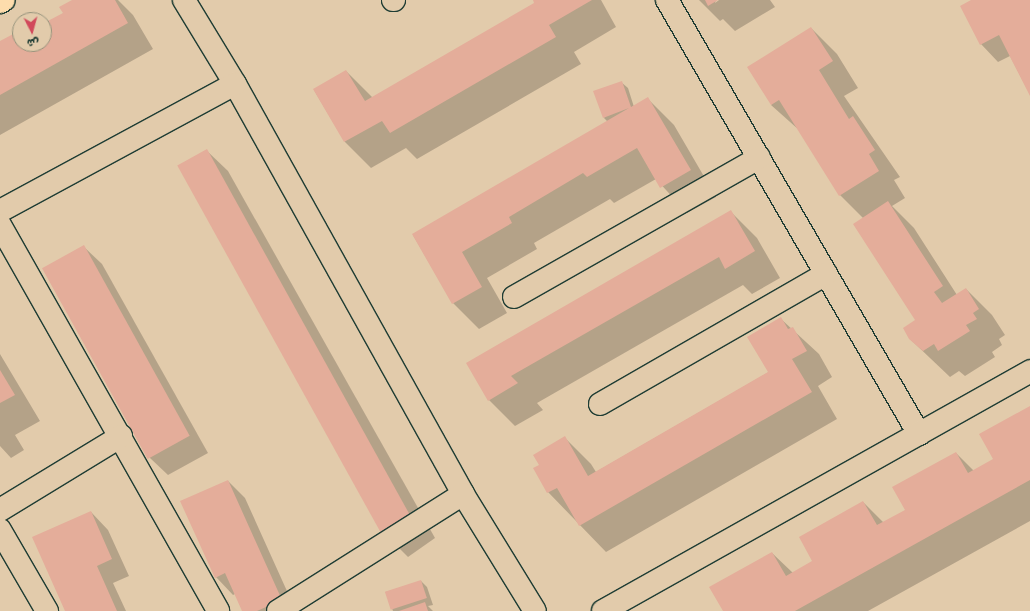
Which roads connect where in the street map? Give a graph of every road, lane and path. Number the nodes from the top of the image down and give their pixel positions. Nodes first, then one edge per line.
1 (4, 0) edge
2 (184, 0) edge
3 (667, 0) edge
4 (0, 2) edge
5 (235, 84) junction
6 (759, 158) junction
7 (0, 211) edge
8 (0, 225) edge
9 (826, 274) junction
10 (514, 297) dead end
11 (1030, 371) edge
12 (600, 404) dead end
13 (919, 434) junction
14 (120, 436) junction
15 (463, 494) junction
16 (0, 510) edge
17 (0, 530) edge
18 (47, 611) edge
19 (218, 611) edge
20 (278, 611) edge
21 (535, 611) edge
22 (603, 611) edge

1 - 4 main road
2 - 5 street
3 - 6 street
5 - 7 street
5 - 15 street
6 - 9 street
6 - 10 street
8 - 14 street
9 - 12 street
9 - 13 street
11 - 13 street
13 - 22 street
14 - 16 street
14 - 19 street
15 - 20 street
15 - 21 street
17 - 18 street

